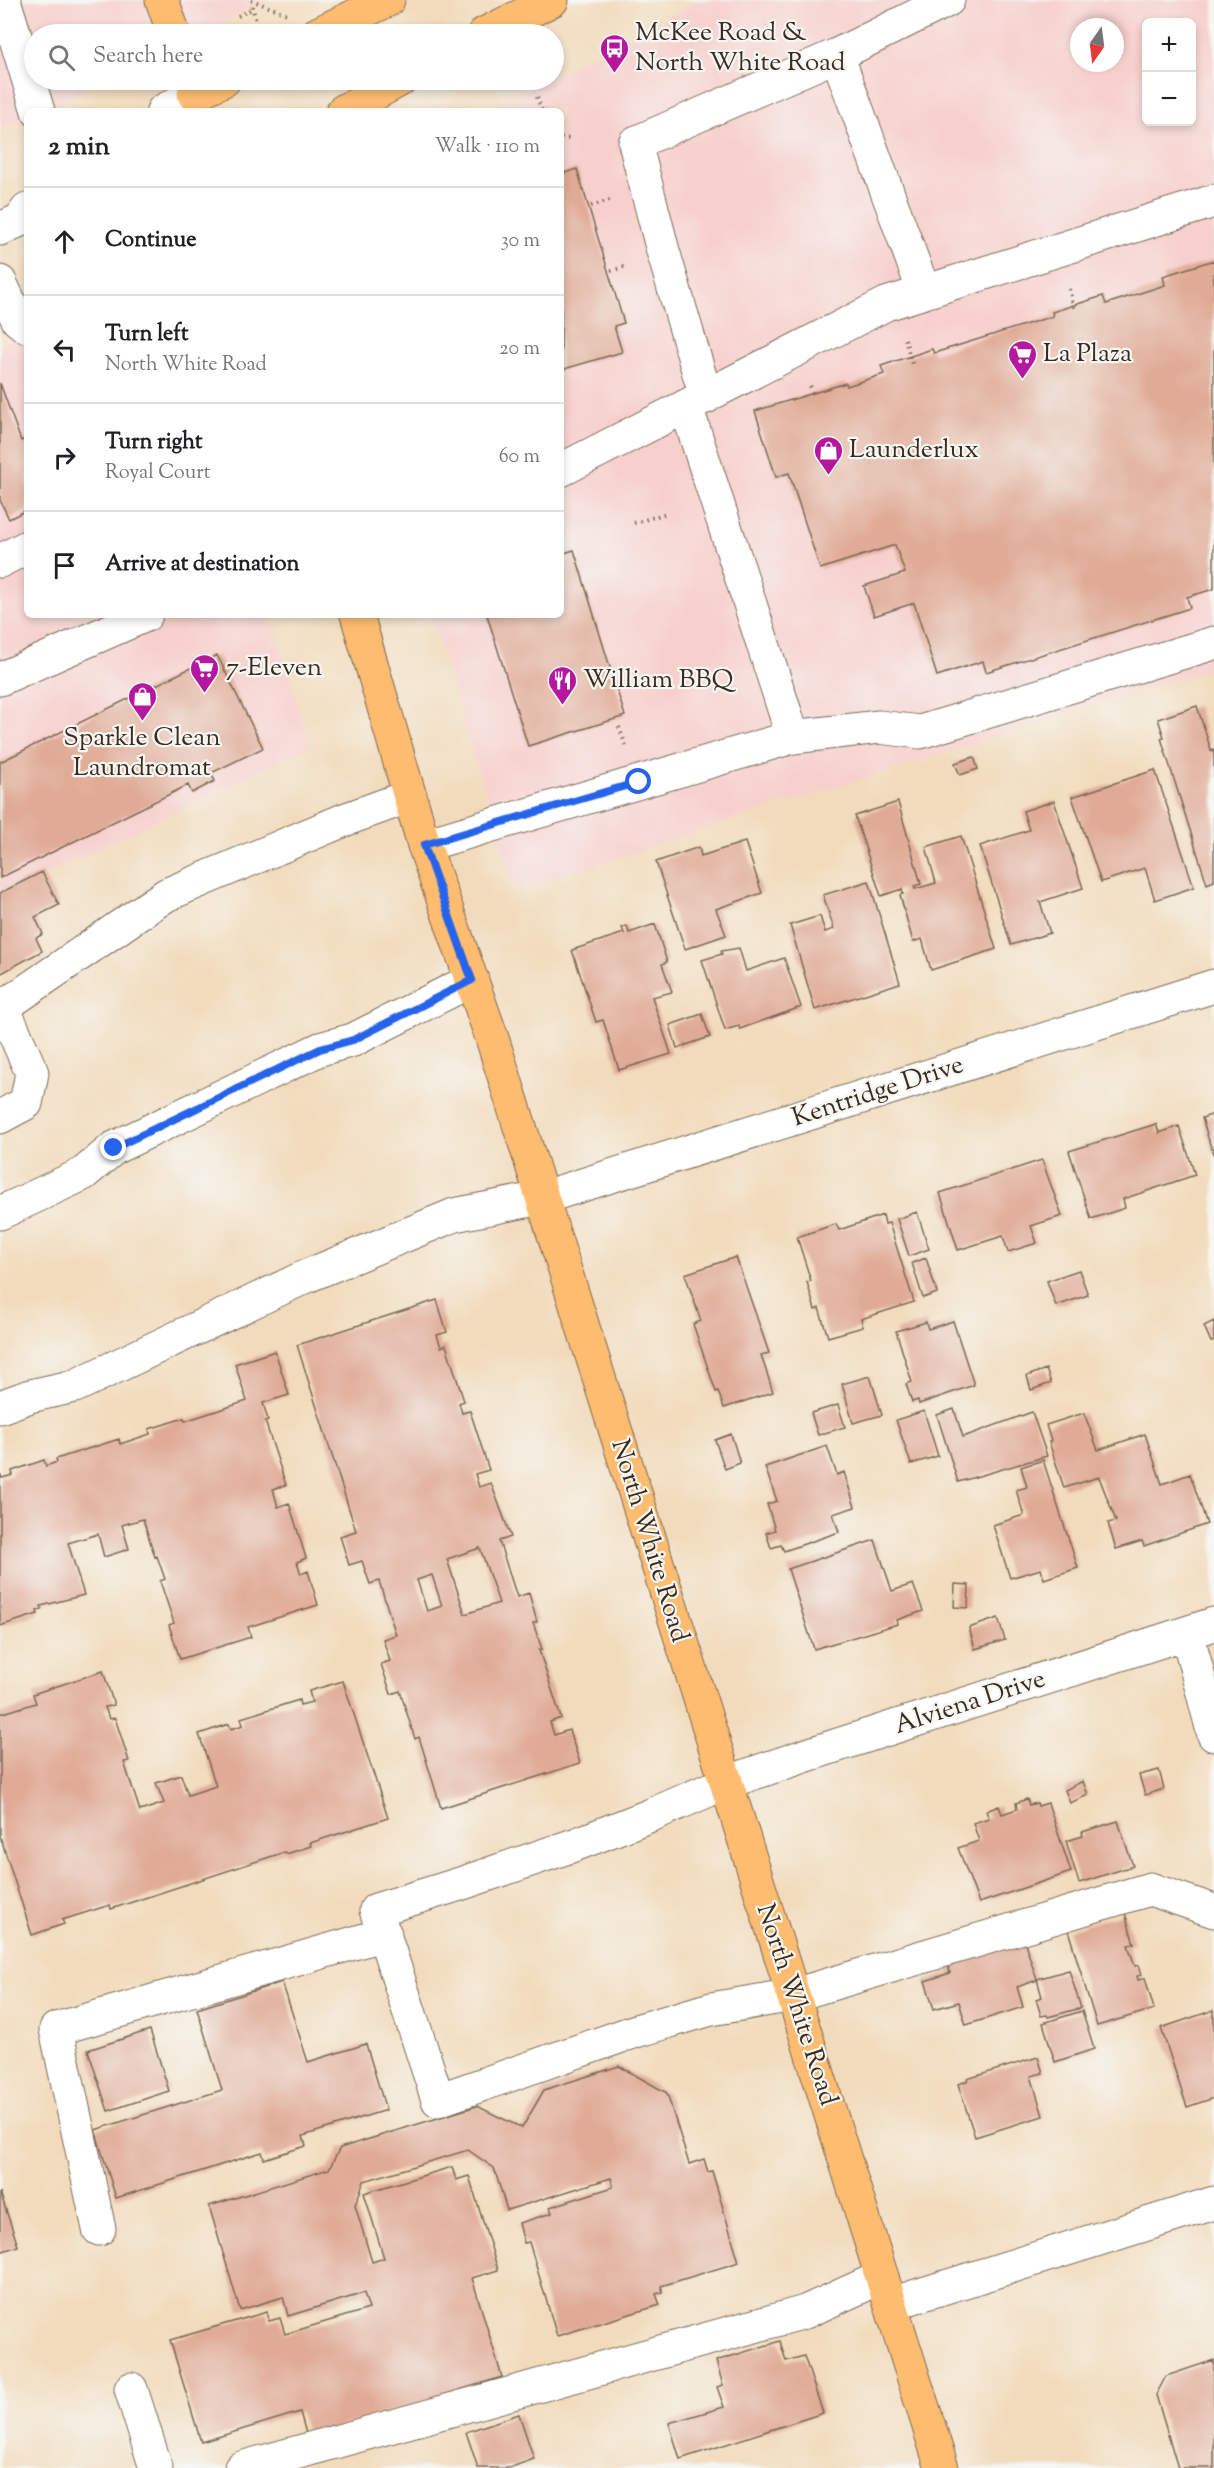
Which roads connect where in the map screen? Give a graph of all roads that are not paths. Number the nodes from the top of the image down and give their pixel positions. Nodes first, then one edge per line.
1 (4, 0) edge
2 (162, 0) edge
3 (388, 0) edge
4 (552, 0) edge
5 (948, 0) edge
6 (170, 24) edge
7 (338, 24) edge
8 (504, 24) edge
9 (837, 55) junction
10 (24, 65) edge
11 (32, 90) edge
12 (382, 90) edge
13 (194, 95) edge
14 (37, 108) edge
15 (169, 108) edge
16 (349, 108) edge
17 (1214, 201) edge
18 (0, 282) edge
19 (924, 292) junction
20 (24, 325) edge
21 (696, 401) junction
22 (564, 468) edge
23 (24, 549) edge
24 (0, 561) edge
25 (139, 618) edge
26 (358, 618) edge
27 (1214, 644) edge
28 (0, 679) edge
29 (793, 737) junction
30 (410, 796) junction
31 (424, 845) junction
32 (472, 980) junction
33 (1214, 986) edge
34 (1, 1008) edge
35 (0, 1117) edge
36 (541, 1198) junction
37 (0, 1213) edge
38 (0, 1407) edge
39 (1200, 1628) edge
40 (1214, 1735) edge
41 (726, 1783) junction
42 (1214, 1911) edge
43 (385, 1934) junction
44 (794, 1995) junction
45 (1214, 2203) edge
46 (99, 2229) dead end
47 (887, 2291) junction
48 (131, 2389) dead end
49 (156, 2468) edge
50 (242, 2468) edge
51 (942, 2468) edge

1 - 10 street
2 - 6 main road
3 - 7 main road
4 - 8 main road
5 - 9 street
9 - 19 street
9 - 21 street
11 - 14 street
12 - 16 main road
13 - 15 street
17 - 19 street
18 - 20 street
19 - 21 street
21 - 22 street
21 - 29 street
23 - 24 street
25 - 28 street
26 - 30 main road, North White Road
27 - 29 street
29 - 31 street
30 - 31 main road, North White Road
30 - 34 street
31 - 32 main road, North White Road
32 - 36 main road, North White Road
32 - 37 street
33 - 36 street, Kentridge Drive
34 - 35 street
36 - 38 street, Kentridge Drive
36 - 41 main road, North White Road
39 - 40 street
39 - 41 street, Alviena Drive
41 - 43 street, Alviena Drive
41 - 44 main road, North White Road
42 - 44 street
43 - 44 street
43 - 46 street
44 - 47 main road, North White Road
45 - 47 street
47 - 50 street
47 - 51 main road, North White Road
48 - 49 street

